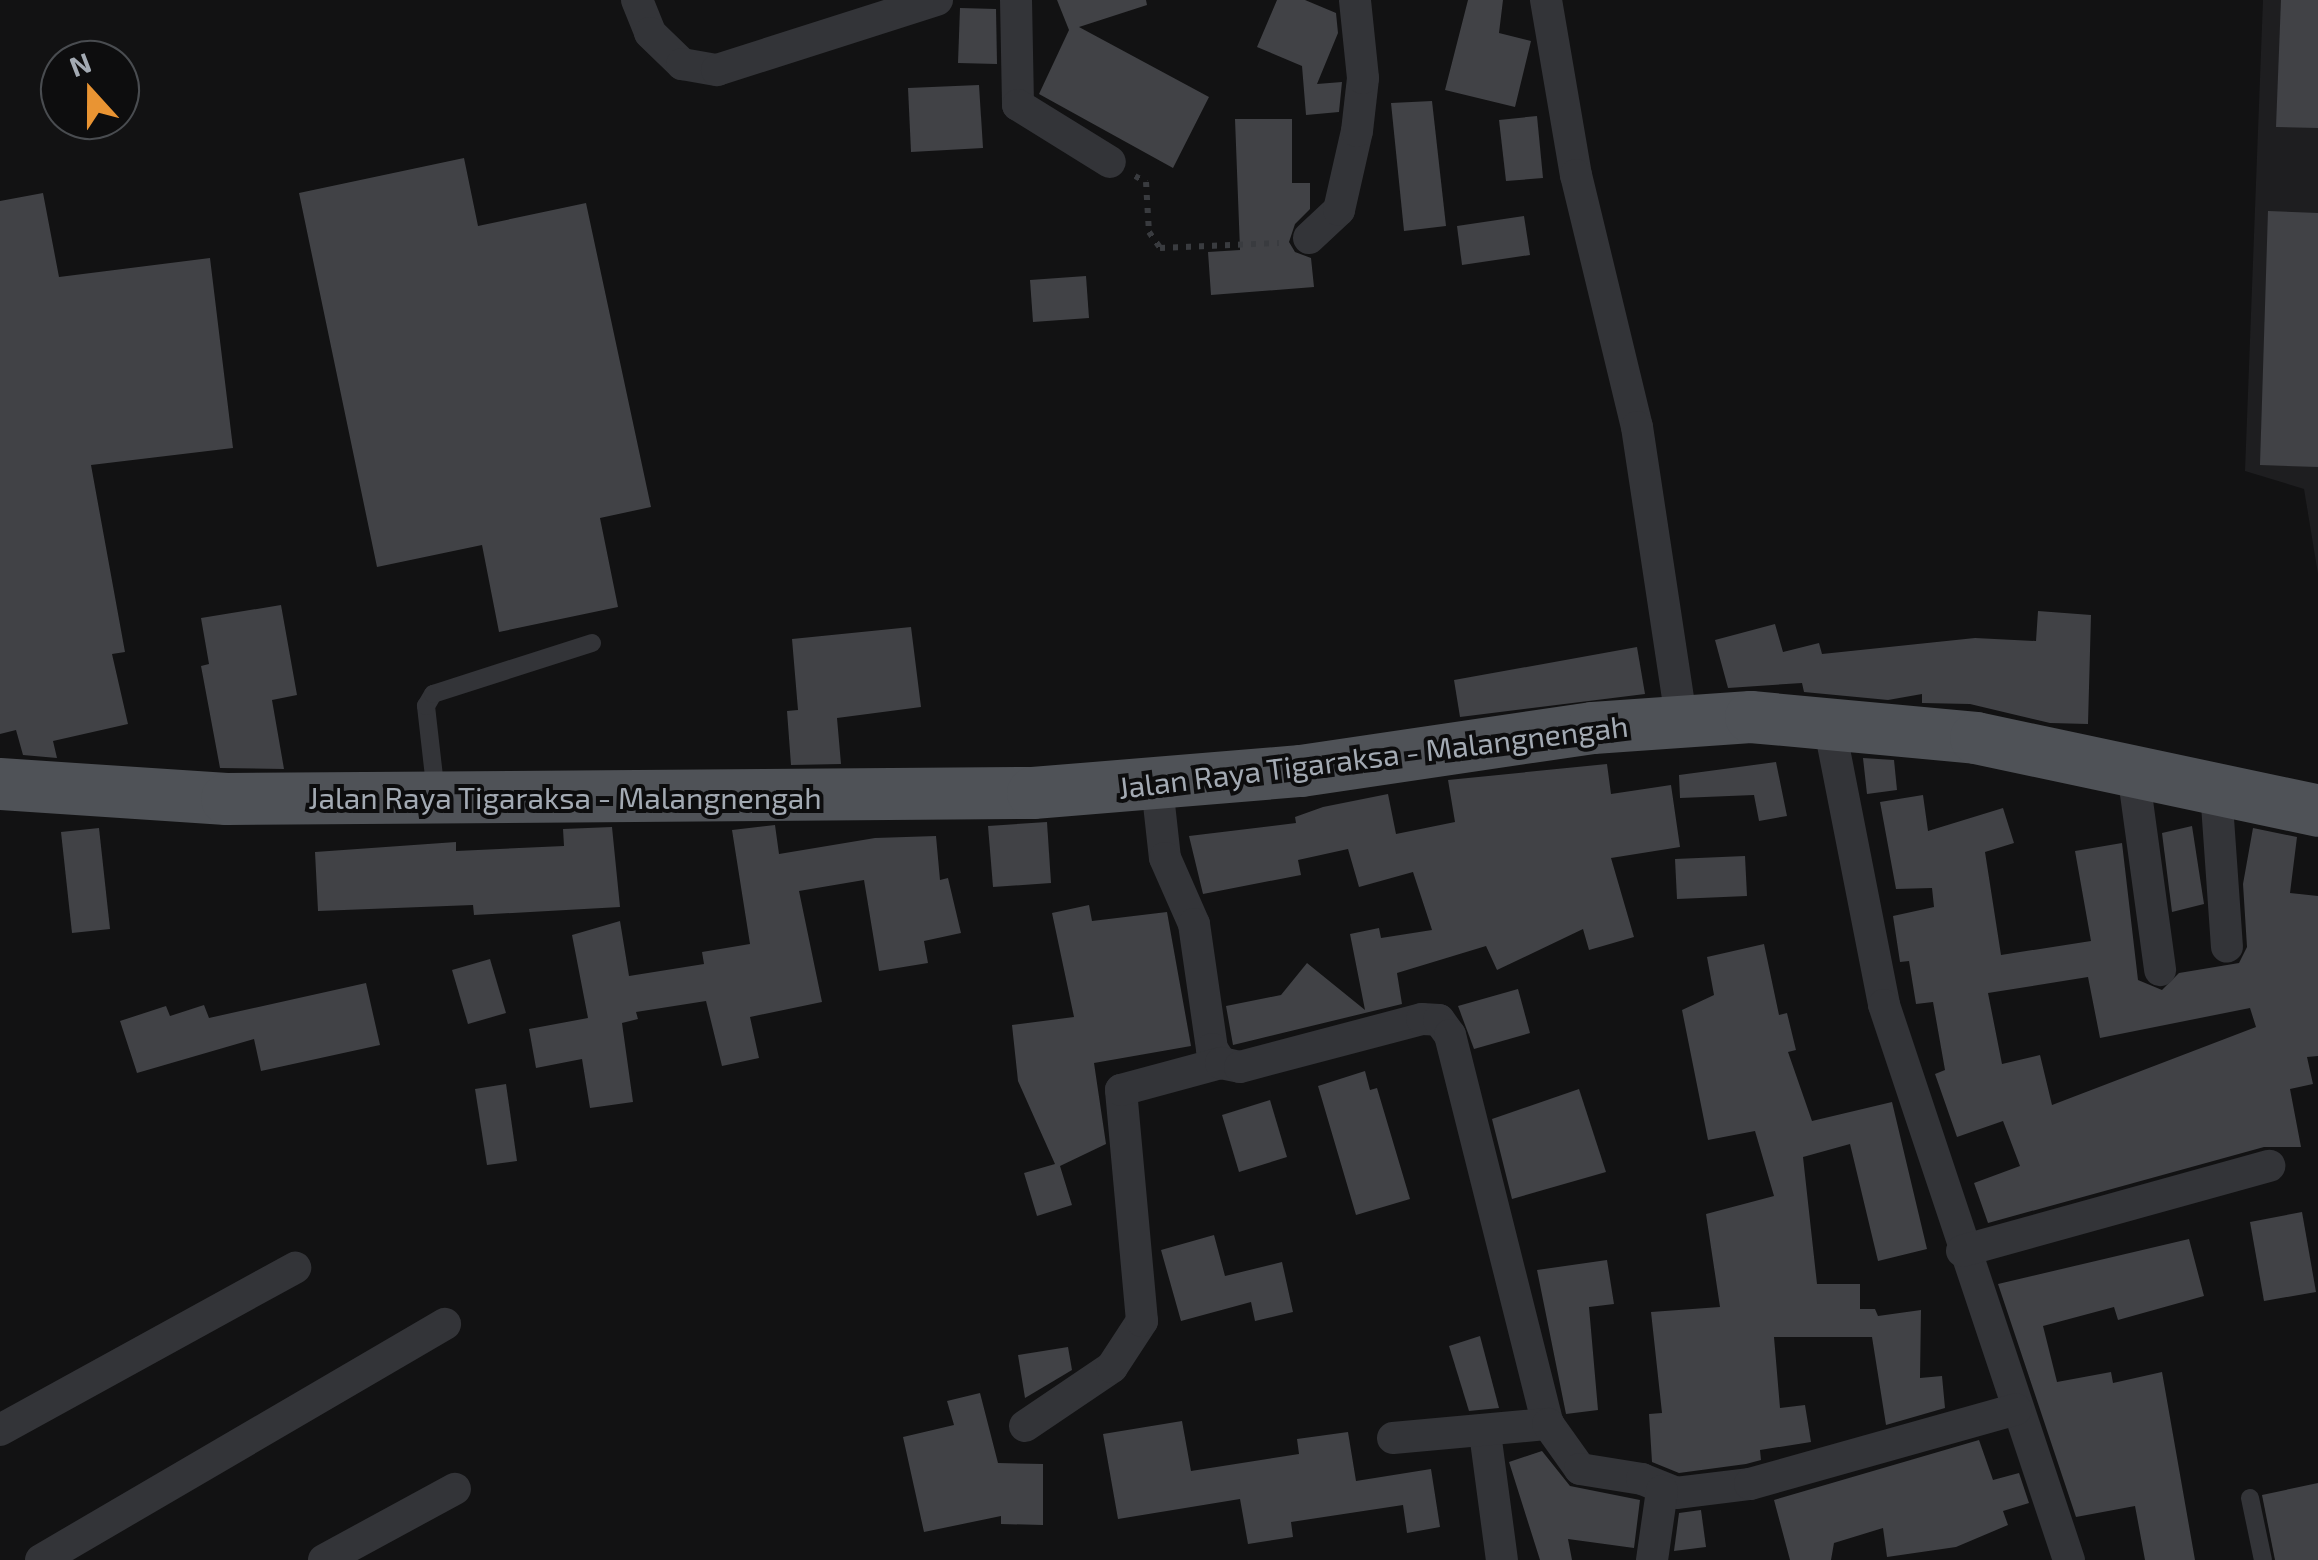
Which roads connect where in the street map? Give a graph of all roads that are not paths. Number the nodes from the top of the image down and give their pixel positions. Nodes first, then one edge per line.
1 (636, 0) edge
2 (937, 0) edge
3 (1016, 0) edge
4 (1356, 0) edge
5 (1546, 0) edge
6 (1110, 162) road end
7 (1310, 238) road end
8 (592, 644) dead end
9 (1681, 719) junction
10 (1829, 724) junction
11 (2133, 772) junction
12 (0, 784) edge
13 (1156, 786) junction
14 (2216, 790) junction
15 (436, 800) junction
16 (2318, 810) edge
17 (2227, 947) dead end
18 (2160, 970) dead end
19 (1221, 1063) junction
20 (2269, 1166) dead end
21 (1962, 1251) junction
22 (294, 1268) dead end
23 (445, 1324) dead end
24 (2016, 1410) junction
25 (1548, 1424) junction
26 (1025, 1426) dead end
27 (0, 1430) edge
28 (1486, 1433) junction
29 (1393, 1438) dead end
30 (455, 1489) dead end
31 (1662, 1492) junction
32 (2250, 1498) dead end
33 (2063, 1558) edge
34 (40, 1560) edge
35 (324, 1560) edge
36 (1502, 1560) edge
37 (1652, 1560) edge
38 (2263, 1560) edge

1 - 2 street
3 - 6 street
4 - 7 street
5 - 9 street
8 - 15 lane
9 - 10 main road, Jalan Raya Tigaraksa - Malangnengah
9 - 13 main road, Jalan Raya Tigaraksa - Malangnengah
10 - 11 main road, Jalan Raya Tigaraksa - Malangnengah
10 - 21 street
11 - 14 main road, Jalan Raya Tigaraksa - Malangnengah
11 - 18 street
12 - 15 main road, Jalan Raya Tigaraksa - Malangnengah
13 - 15 main road, Jalan Raya Tigaraksa - Malangnengah
13 - 19 street
14 - 16 main road, Jalan Raya Tigaraksa - Malangnengah
14 - 17 street
19 - 25 street
19 - 26 street
20 - 21 street
21 - 24 street
22 - 27 street
23 - 34 street
24 - 31 street
24 - 33 street
25 - 28 street
25 - 31 street
28 - 29 street
28 - 36 street
30 - 35 street
31 - 37 street
32 - 38 lane

